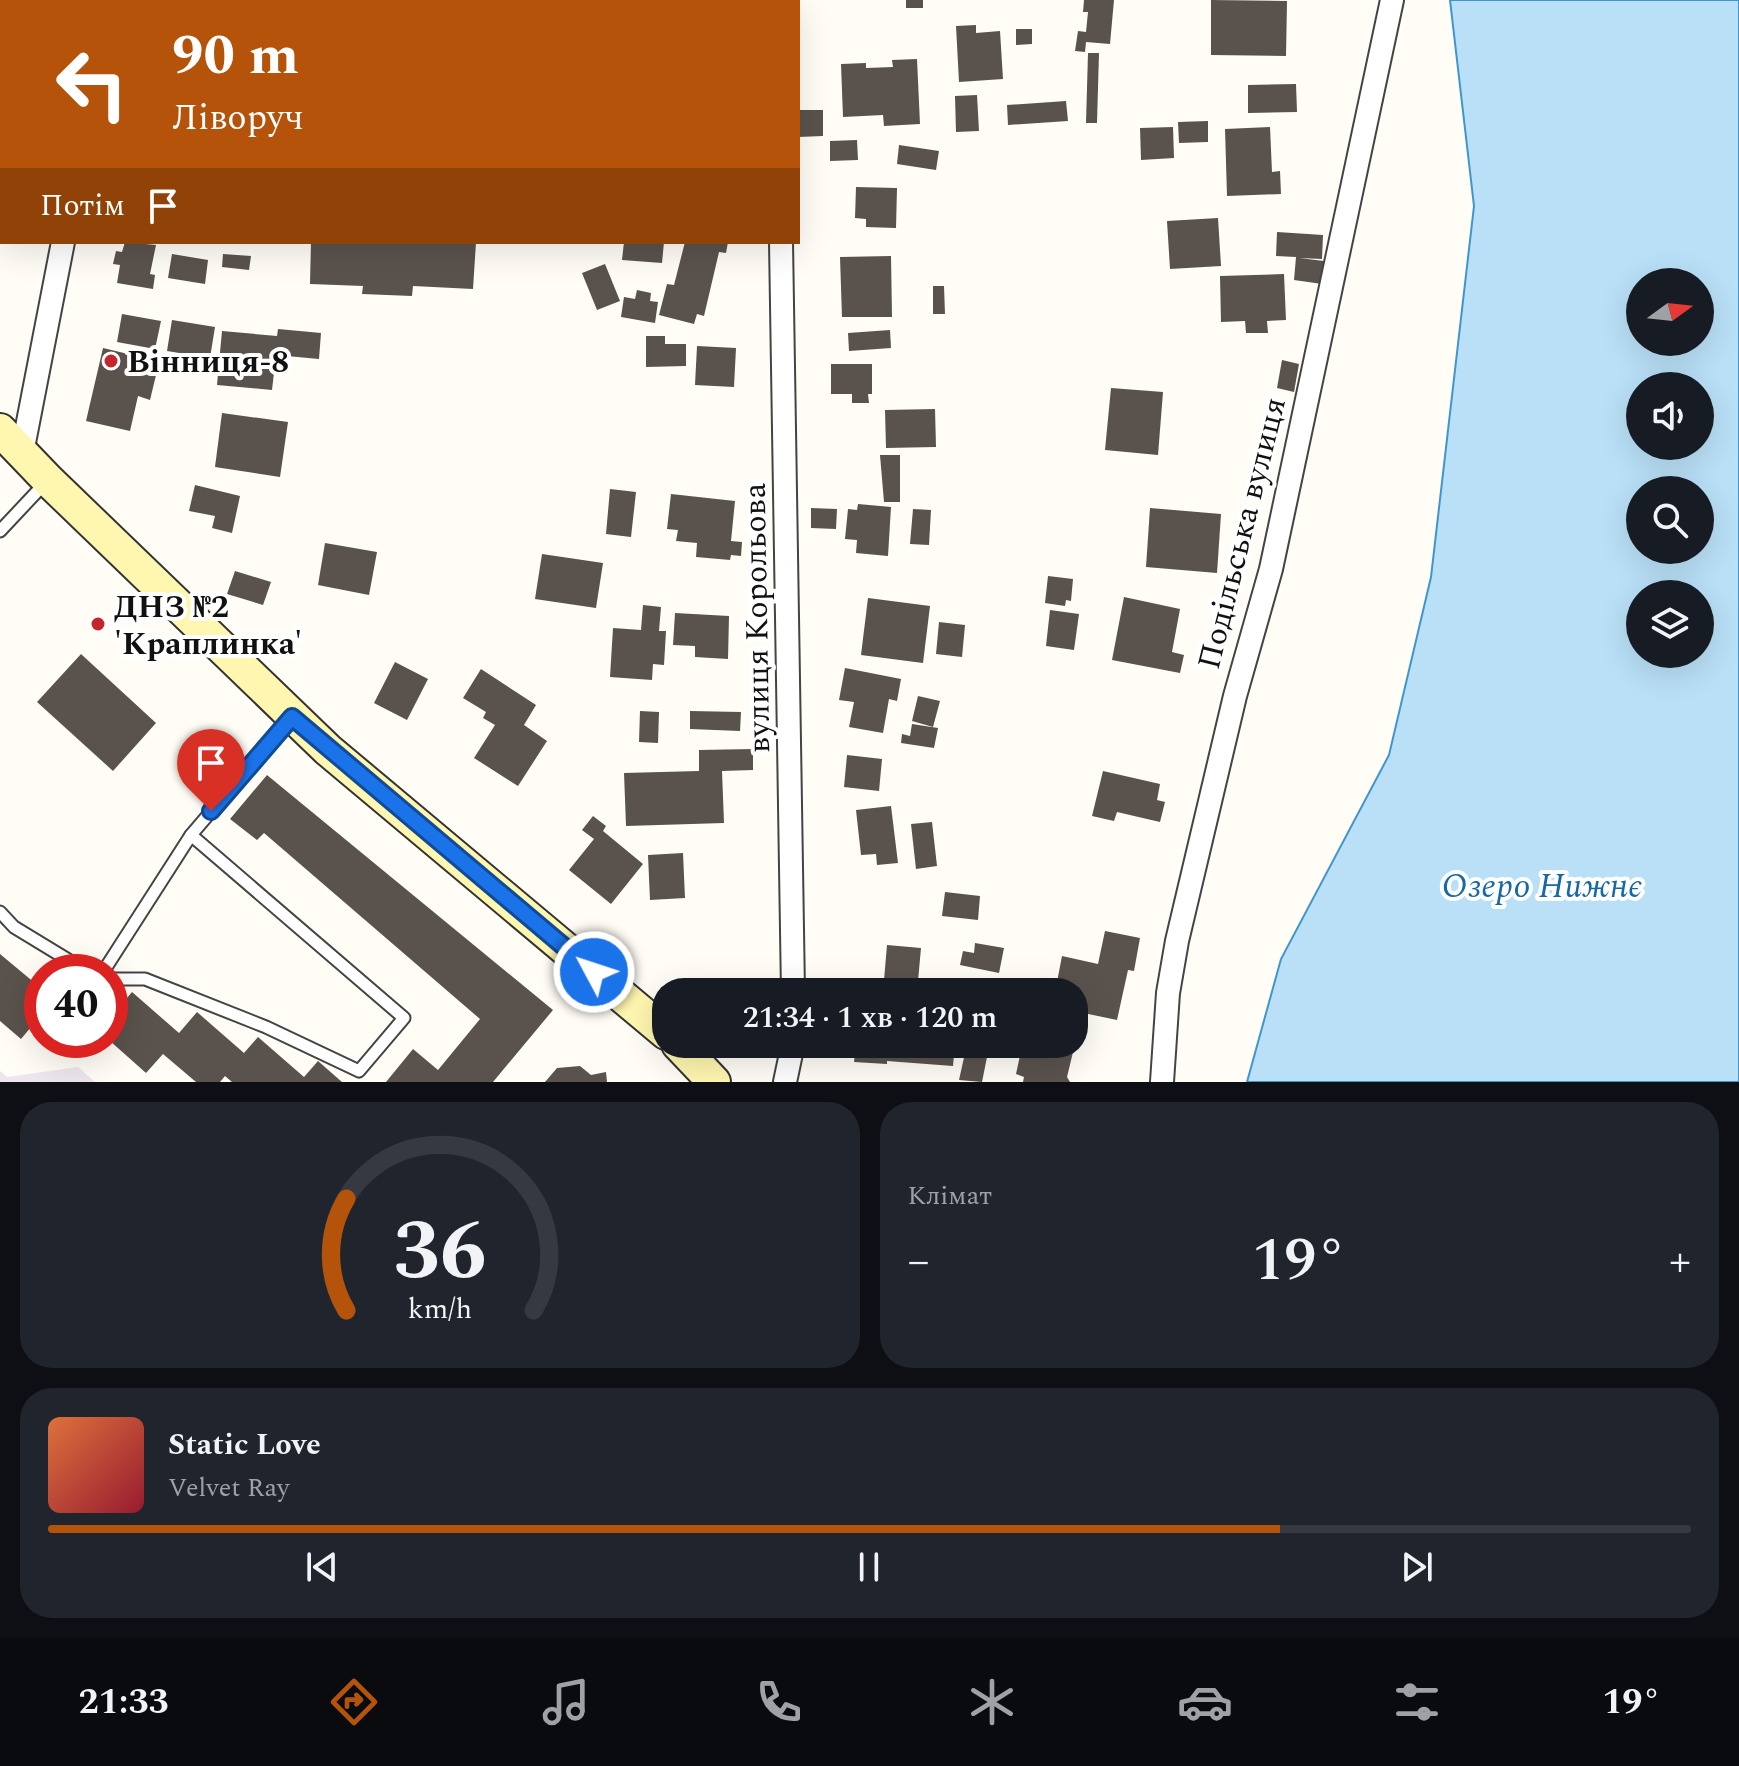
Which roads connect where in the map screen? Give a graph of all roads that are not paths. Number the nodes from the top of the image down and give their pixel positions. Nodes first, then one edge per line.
1 (1392, 0) edge
2 (62, 244) edge
3 (781, 244) edge
4 (11, 442) edge
5 (48, 480) junction
6 (0, 531) edge
7 (292, 717) junction
8 (191, 835) junction
9 (0, 912) edge
10 (58, 954) edge
11 (115, 954) edge
12 (793, 978) edge
13 (128, 979) edge
14 (652, 1021) edge
15 (691, 1058) edge
16 (790, 1058) edge
17 (714, 1082) edge
18 (785, 1082) edge
19 (1162, 1082) edge

1 - 19 street, Подільська вулиця
2 - 4 street
3 - 12 street, вулиця Корольова
4 - 5 street
5 - 6 lane
5 - 7 street
7 - 8 lane
7 - 14 street
8 - 11 lane
8 - 13 lane
9 - 10 lane
15 - 17 street
16 - 18 street

